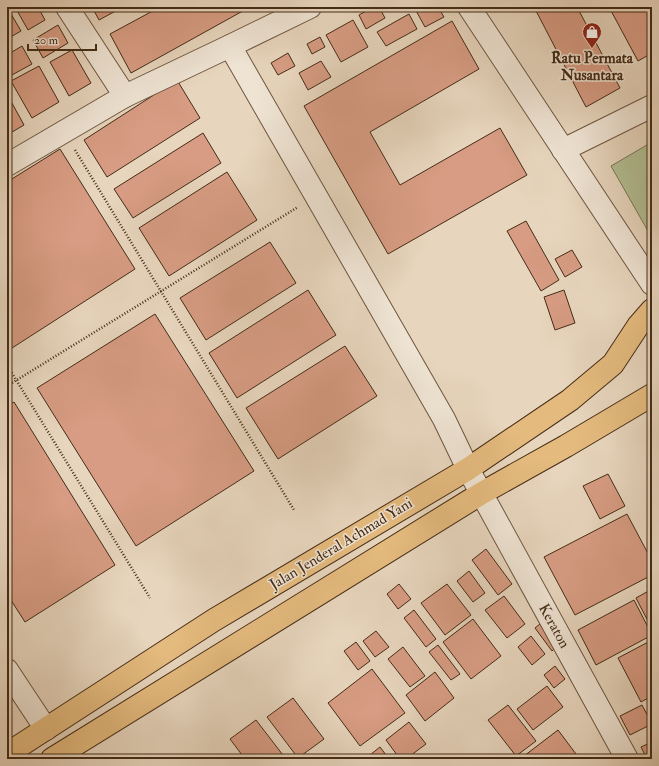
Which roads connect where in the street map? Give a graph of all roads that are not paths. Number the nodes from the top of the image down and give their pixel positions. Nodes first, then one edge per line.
1 (67, 7) edge
2 (310, 7) edge
3 (469, 7) edge
4 (230, 46) junction
5 (125, 96) junction
6 (652, 106) edge
7 (563, 150) junction
8 (7, 165) edge
9 (652, 284) edge
10 (652, 310) edge
11 (651, 397) edge
12 (468, 469) junction
13 (482, 493) junction
14 (7, 670) edge
15 (46, 729) junction
16 (7, 754) edge
17 (62, 756) edge
18 (627, 759) edge

1 - 5 street
2 - 4 street
3 - 7 street
4 - 5 street
4 - 12 street, Keraton
5 - 8 street
6 - 7 street
7 - 9 street
10 - 12 highway, Jalan Jenderal Achmad Yani
11 - 13 highway, Jalan Jenderal Achmad Yani
12 - 13 street, Keraton
12 - 15 highway, Jalan Jenderal Achmad Yani
13 - 17 highway, Jalan Jenderal Achmad Yani
13 - 18 street, Keraton
14 - 15 street
15 - 16 highway, Jalan Jenderal Achmad Yani

